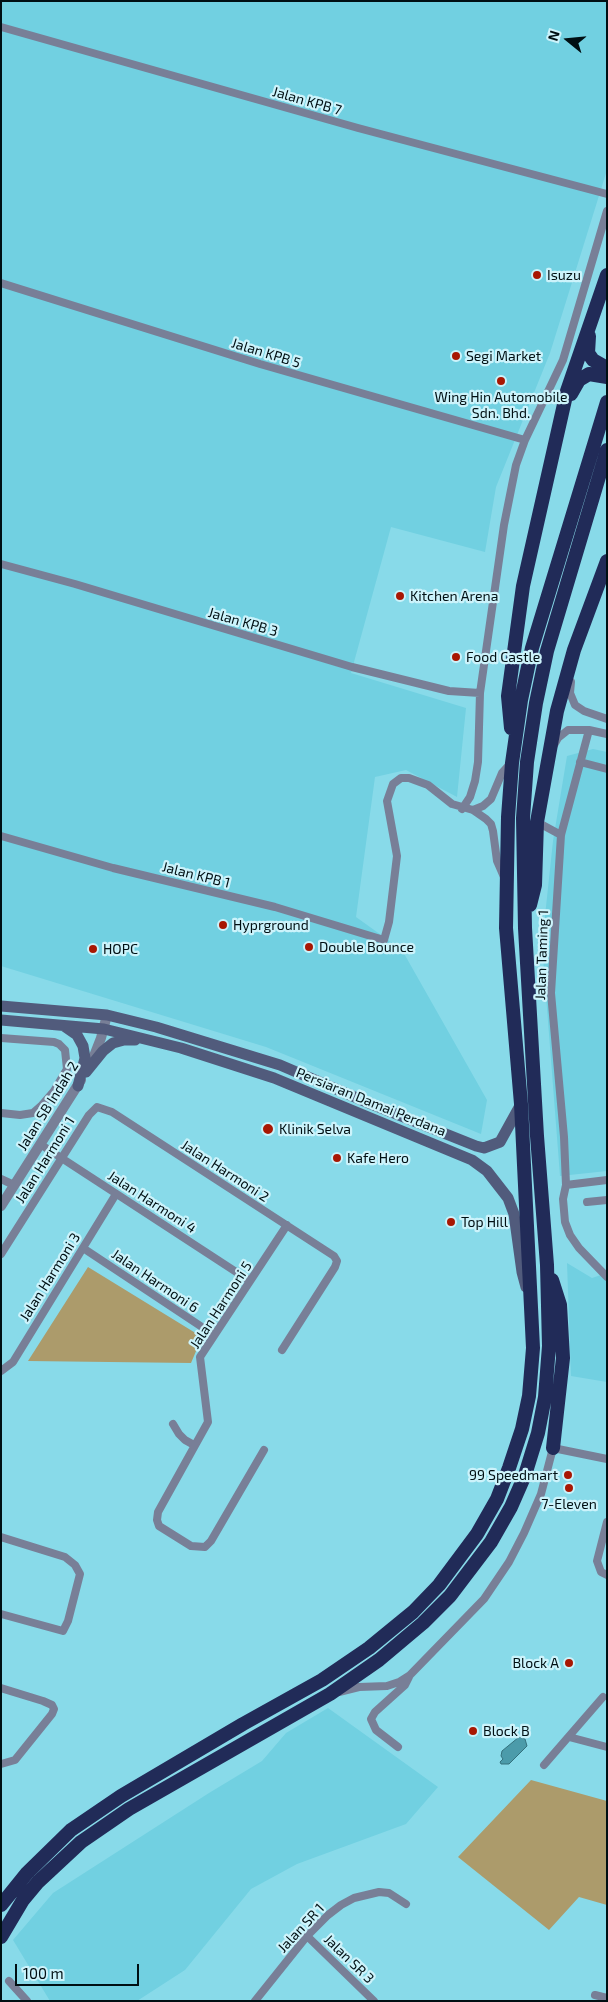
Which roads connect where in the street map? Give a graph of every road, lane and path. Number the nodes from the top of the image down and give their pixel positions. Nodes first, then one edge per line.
1 (1, 27) edge
2 (607, 194) edge
3 (607, 211) edge
4 (607, 275) edge
5 (1, 283) edge
6 (594, 315) junction
7 (607, 368) edge
8 (607, 377) edge
9 (607, 402) edge
10 (562, 415) junction
11 (525, 440) junction
12 (607, 450) edge
13 (607, 561) edge
14 (1, 564) edge
15 (574, 650) junction
16 (480, 693) junction
17 (607, 719) edge
18 (589, 730) junction
19 (607, 734) edge
20 (514, 740) junction
21 (547, 756) junction
22 (580, 762) junction
23 (512, 763) junction
24 (607, 769) edge
25 (462, 809) junction
26 (473, 810) junction
27 (537, 822) junction
28 (561, 835) junction
29 (1, 836) edge
30 (506, 882) junction
31 (525, 928) junction
32 (1, 1006) edge
33 (107, 1015) junction
34 (1, 1020) edge
35 (63, 1026) junction
36 (104, 1029) junction
37 (1, 1038) edge
38 (152, 1040) junction
39 (86, 1072) junction
40 (78, 1086) junction
41 (54, 1091) junction
42 (69, 1100) junction
43 (521, 1104) junction
44 (98, 1107) joint
45 (1, 1113) edge
46 (40, 1144) junction
47 (61, 1157) junction
48 (1, 1179) edge
49 (607, 1180) edge
50 (14, 1185) junction
51 (566, 1185) junction
52 (116, 1194) junction
53 (607, 1200) edge
54 (587, 1202) dead end
55 (1, 1206) edge
56 (287, 1225) junction
57 (83, 1248) junction
58 (1, 1254) edge
59 (547, 1265) junction
60 (607, 1277) edge
61 (250, 1281) junction
62 (531, 1303) junction
63 (214, 1335) junction
64 (282, 1350) dead end
65 (1, 1370) edge
66 (174, 1424) dead end
67 (194, 1445) junction
68 (553, 1448) junction
69 (264, 1450) dead end
70 (607, 1459) edge
71 (607, 1522) edge
72 (1, 1537) edge
73 (607, 1575) edge
74 (1, 1614) edge
75 (410, 1675) junction
76 (378, 1686) junction
77 (1, 1688) edge
78 (330, 1694) junction
79 (604, 1697) dead end
80 (385, 1703) junction
81 (569, 1737) junction
82 (398, 1747) dead end
83 (607, 1748) edge
84 (5, 1764) edge
85 (544, 1765) dead end
86 (406, 1904) dead end
87 (1, 1905) edge
88 (307, 1936) junction
89 (1, 1937) edge
90 (10, 1981) dead end
91 (595, 1995) dead end
92 (607, 1998) edge
93 (27, 2001) edge
94 (255, 2001) edge
95 (374, 2001) edge

1 - 2 street, Jalan KPB 7
3 - 11 street
4 - 6 highway
5 - 11 street, Jalan KPB 5
6 - 7 highway
6 - 10 highway
8 - 10 highway
9 - 20 highway
10 - 20 highway
11 - 16 street
12 - 31 highway
13 - 15 highway
14 - 16 street, Jalan KPB 3
15 - 17 street
15 - 21 highway
16 - 25 street
18 - 19 street
18 - 21 street
18 - 22 street, Jalan Taming 1
20 - 23 highway
21 - 27 highway
22 - 24 street
22 - 28 street, Jalan Taming 1
23 - 26 street
23 - 30 highway
25 - 26 street
25 - 29 street, Jalan KPB 1
26 - 30 street
27 - 28 street
27 - 31 highway
28 - 51 street, Jalan Taming 1
30 - 43 highway
31 - 59 highway
32 - 33 main road
33 - 36 street, Jalan SB Indah 2
33 - 43 main road, Persiaran Damai Perdana
34 - 35 main road, Persiaran Damai Perdana
35 - 36 main road, Persiaran Damai Perdana
35 - 40 main road
36 - 38 main road, Persiaran Damai Perdana
36 - 39 street, Jalan SB Indah 2
37 - 41 street
38 - 39 main road
38 - 62 main road, Persiaran Damai Perdana
39 - 40 street, Jalan SB Indah 2
40 - 42 street, Jalan SB Indah 2
41 - 42 street
41 - 45 street
42 - 46 street, Jalan SB Indah 2
43 - 62 highway
44 - 47 street, Jalan Harmoni 1
44 - 56 street, Jalan Harmoni 2
46 - 47 street, Jalan Harmoni 4
46 - 50 street, Jalan SB Indah 2
47 - 52 street, Jalan Harmoni 4
47 - 58 street, Jalan Harmoni 1
48 - 50 street
49 - 51 street
50 - 55 street, Jalan SB Indah 2
51 - 60 street, Jalan Taming 1
52 - 57 street, Jalan Harmoni 3
52 - 61 street, Jalan Harmoni 4
53 - 54 street
56 - 61 street, Jalan Harmoni 5
56 - 64 street, Jalan Harmoni 2
57 - 63 street, Jalan Harmoni 6
57 - 65 street, Jalan Harmoni 3
59 - 68 highway
59 - 78 highway
61 - 63 street, Jalan Harmoni 5
62 - 87 highway
63 - 67 street, Jalan Harmoni 5
66 - 67 street
67 - 69 street, Jalan Harmoni 5
68 - 70 street
68 - 75 street
71 - 73 street
72 - 74 street
75 - 76 street
75 - 80 street
76 - 78 street
76 - 80 street
77 - 84 street
78 - 89 highway
79 - 81 street
80 - 82 street
81 - 83 street
81 - 85 street
86 - 88 street, Jalan SR 1
88 - 94 street, Jalan SR 1
88 - 95 street, Jalan SR 3
90 - 93 street
91 - 92 street

